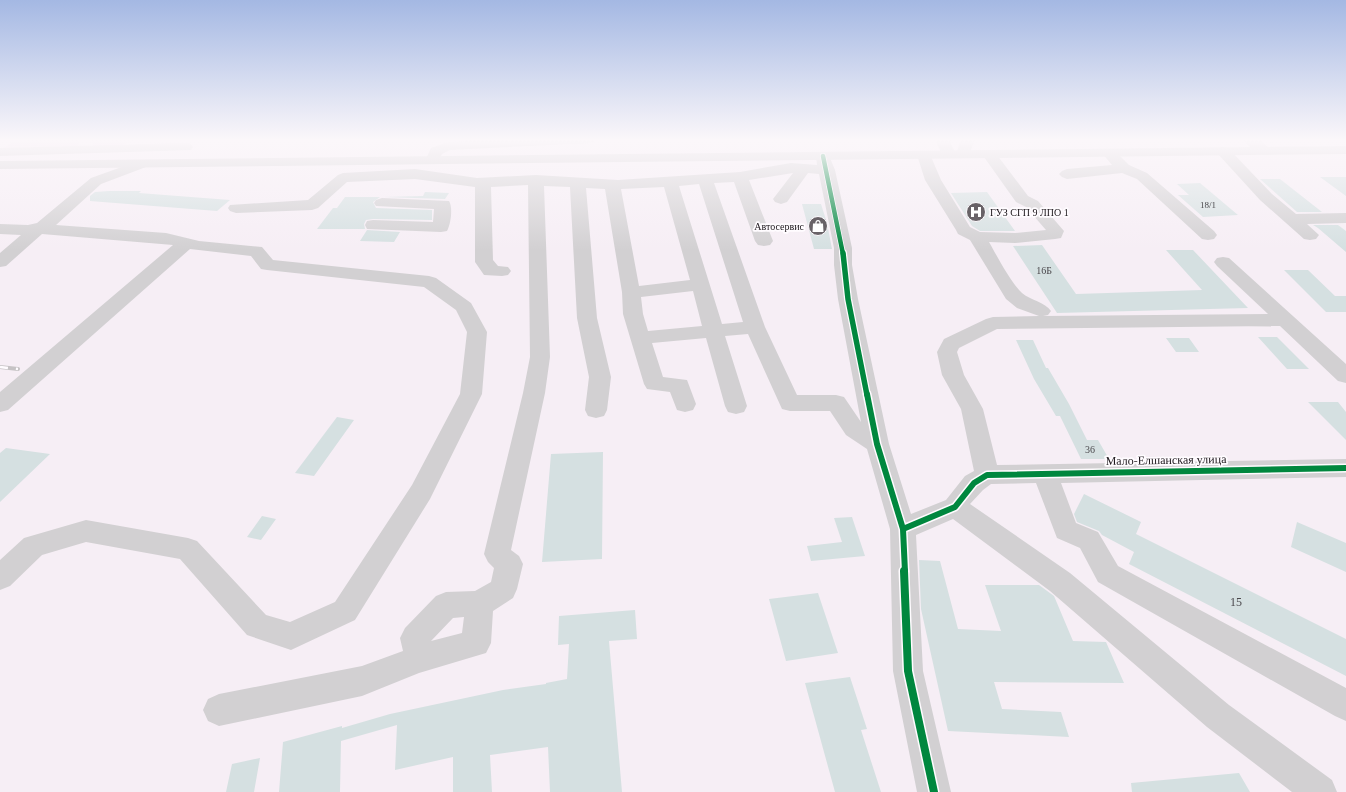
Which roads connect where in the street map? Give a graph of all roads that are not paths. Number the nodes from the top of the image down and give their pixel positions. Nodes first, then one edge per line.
1 (113, 176) edge
2 (380, 176) edge
3 (427, 176) edge
4 (435, 176) edge
5 (751, 176) edge
6 (806, 176) edge
7 (821, 176) edge
8 (932, 176) edge
9 (1005, 176) edge
10 (1142, 176) edge
11 (1246, 176) edge
12 (740, 178) junction
13 (536, 180) junction
14 (705, 180) junction
15 (483, 182) junction
16 (670, 182) junction
17 (578, 183) junction
18 (612, 184) junction
19 (781, 199) dead end
20 (413, 202) junction
21 (382, 203) dead end
22 (236, 208) dead end
23 (1346, 218) edge
24 (1292, 219) junction
25 (373, 225) dead end
26 (0, 229) edge
27 (38, 229) junction
28 (1208, 234) dead end
29 (1310, 234) dead end
30 (977, 237) junction
31 (764, 241) dead end
32 (186, 243) junction
33 (0, 262) edge
34 (1223, 262) dead end
35 (502, 270) dead end
36 (699, 285) junction
37 (631, 292) junction
38 (1041, 311) dead end
39 (1286, 320) junction
40 (755, 327) junction
41 (713, 331) junction
42 (640, 338) junction
43 (1346, 376) edge
44 (0, 404) edge
45 (685, 404) dead end
46 (736, 406) dead end
47 (596, 410) dead end
48 (876, 444) junction
49 (1346, 468) edge
50 (1045, 474) junction
51 (987, 475) junction
52 (955, 507) junction
53 (903, 529) junction
54 (0, 578) edge
55 (479, 604) junction
56 (419, 659) junction
57 (1346, 705) edge
58 (219, 710) dead end
59 (934, 792) edge
60 (1320, 792) edge

1 - 27 main road
2 - 22 main road
3 - 20 main road
4 - 15 main road
5 - 12 main road
6 - 19 main road
7 - 48 main road
8 - 30 main road
9 - 30 main road
10 - 28 main road
11 - 24 main road
12 - 14 main road
12 - 31 main road
13 - 15 main road
13 - 17 main road
13 - 55 main road
14 - 16 main road
14 - 40 main road
15 - 35 main road
16 - 18 main road
16 - 36 main road
17 - 18 main road
17 - 47 main road
18 - 37 main road
20 - 21 main road
20 - 25 main road
23 - 24 main road
24 - 29 main road
26 - 27 main road
27 - 32 main road
27 - 33 main road
30 - 38 main road
32 - 44 main road
32 - 54 main road
34 - 39 main road
36 - 37 main road
36 - 41 main road
37 - 42 main road
39 - 43 main road
39 - 51 main road
40 - 41 main road
40 - 48 main road
41 - 42 main road
41 - 46 main road
42 - 45 main road
48 - 53 main road
49 - 50 main road, Мало-Елшанская улица
50 - 51 main road, Мало-Елшанская улица
50 - 57 main road
51 - 52 main road
52 - 53 main road
52 - 60 main road
53 - 59 main road
55 - 56 main road
55 - 56 main road
56 - 58 main road

